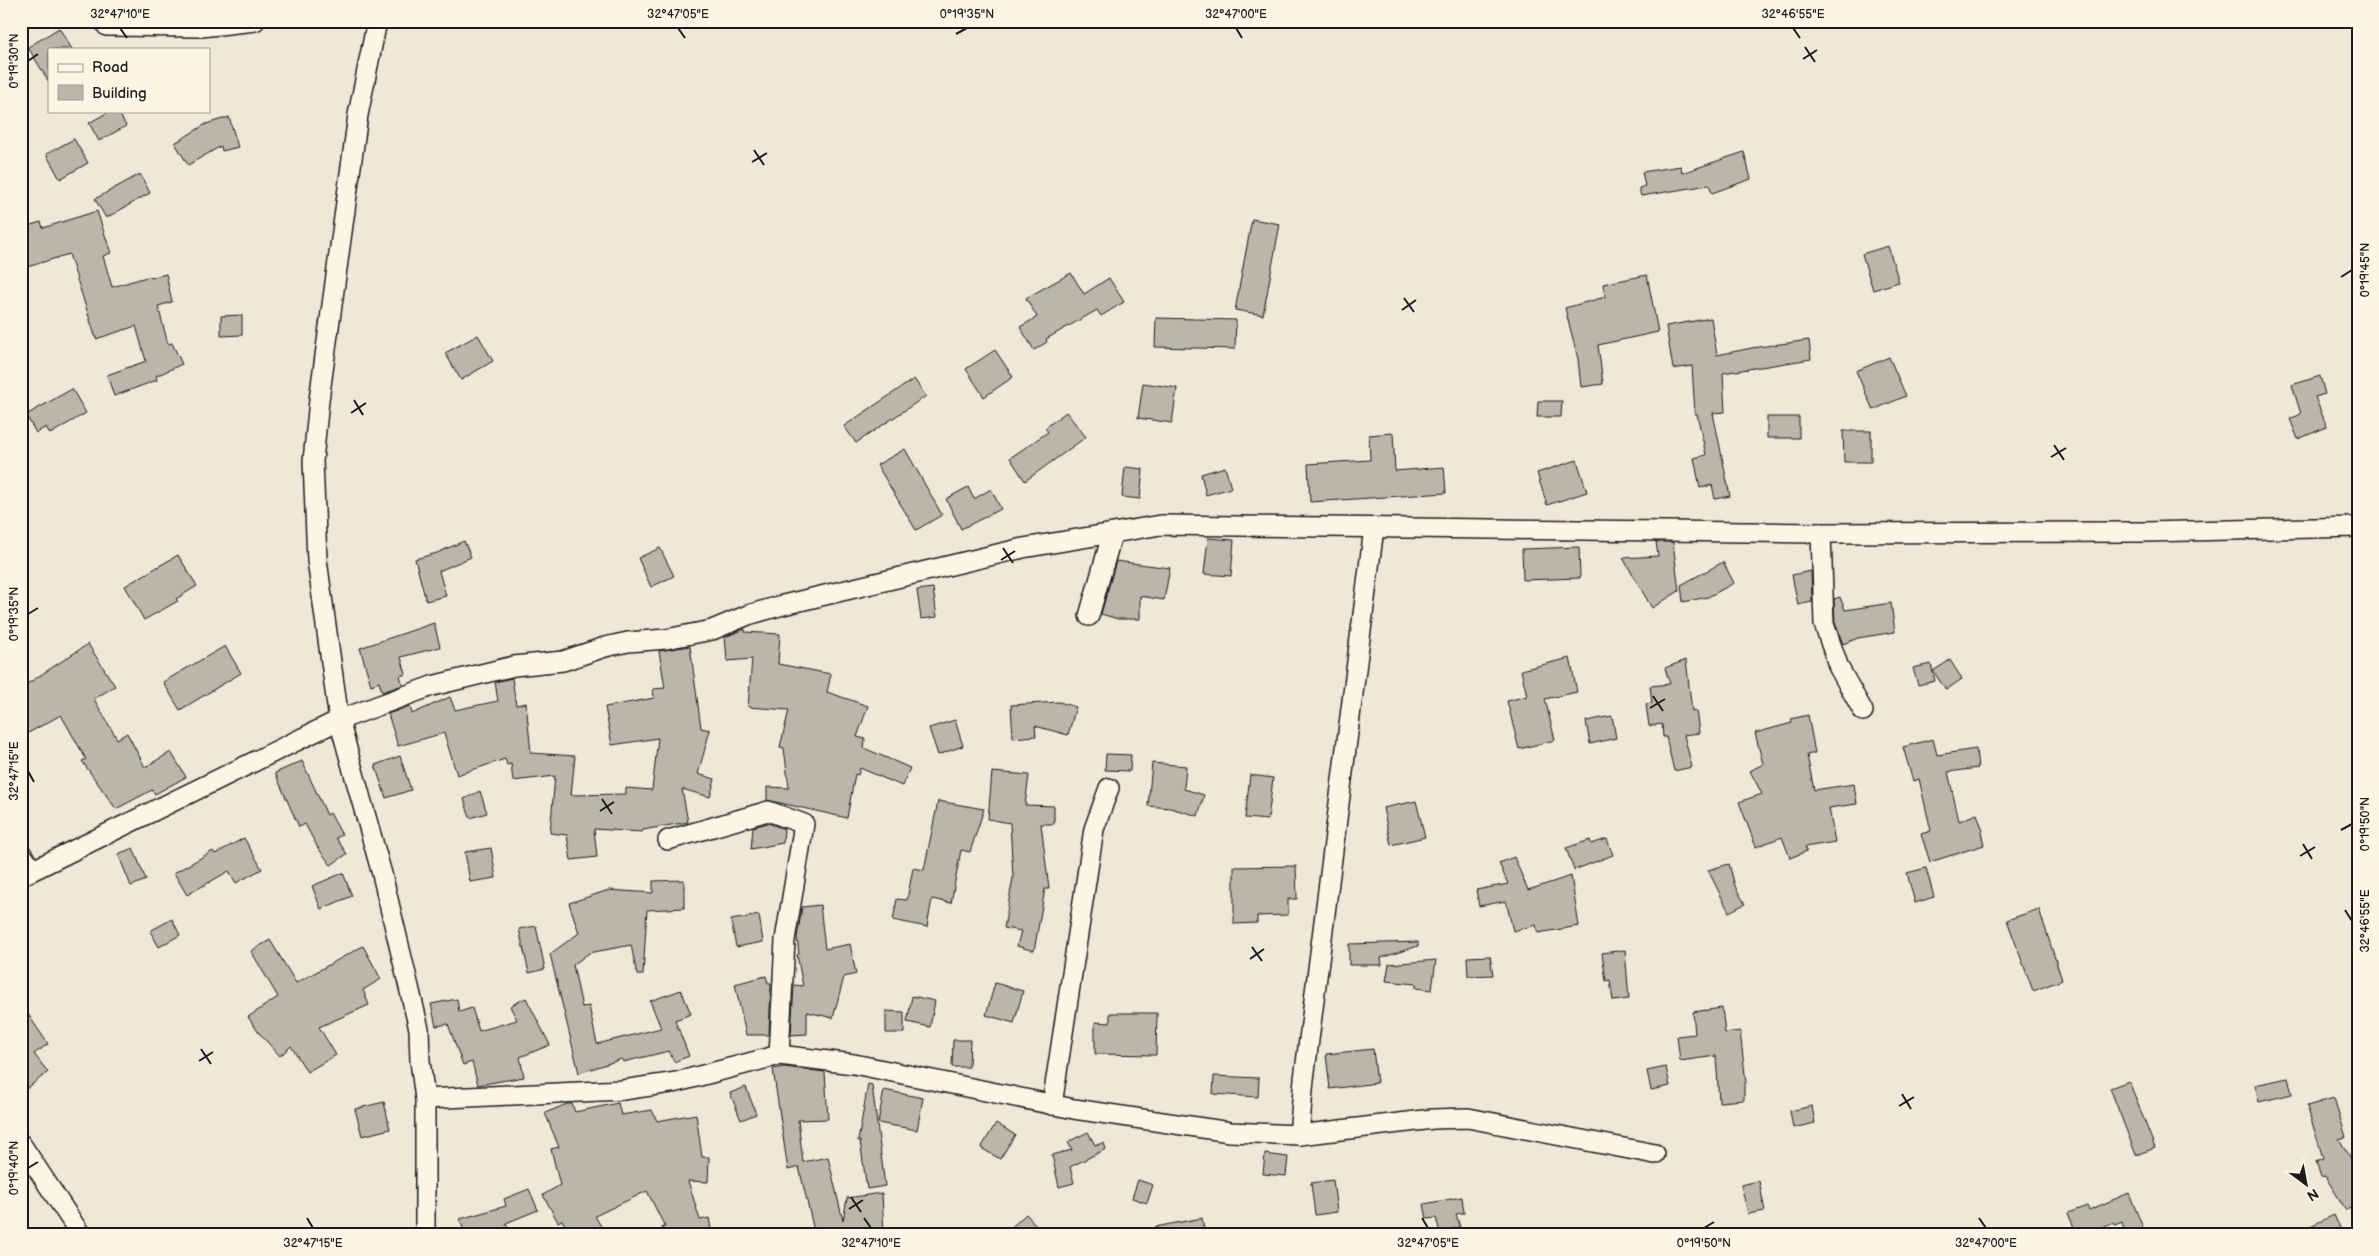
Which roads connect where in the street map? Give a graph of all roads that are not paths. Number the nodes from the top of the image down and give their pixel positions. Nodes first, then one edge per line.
1 (104, 21) edge
2 (255, 21) edge
3 (377, 21) edge
4 (2358, 527) edge
5 (1374, 528) junction
6 (1821, 533) junction
7 (1112, 535) junction
8 (1089, 616) dead end
9 (1863, 711) dead end
10 (339, 720) junction
11 (1109, 788) dead end
12 (668, 840) dead end
13 (21, 853) edge
14 (27, 873) edge
15 (779, 1055) junction
16 (425, 1099) junction
17 (1052, 1105) junction
18 (1298, 1135) junction
19 (21, 1144) edge
20 (1655, 1154) dead end
21 (81, 1235) edge
22 (425, 1235) edge

1 - 2 street
3 - 10 street
4 - 6 street
5 - 6 street
5 - 7 street
5 - 18 street
6 - 9 street
7 - 8 street
7 - 10 street
10 - 14 street
10 - 16 street
11 - 17 street
12 - 15 street
13 - 14 street
15 - 16 street
15 - 17 street
16 - 22 street
17 - 18 street
18 - 20 street
19 - 21 street

